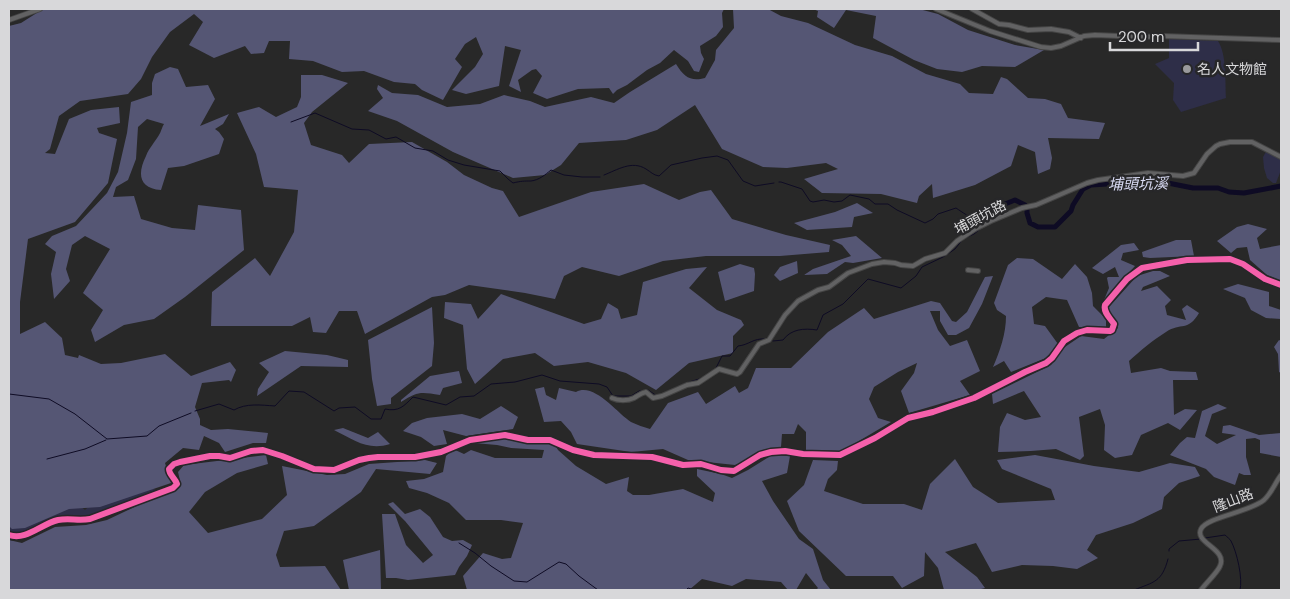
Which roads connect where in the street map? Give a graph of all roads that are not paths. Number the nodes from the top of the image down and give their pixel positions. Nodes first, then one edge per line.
1 (40, 9) edge
2 (936, 9) edge
3 (972, 9) edge
4 (9, 20) edge
5 (1081, 38) junction
6 (1281, 40) edge
7 (1281, 157) edge
8 (968, 270) dead end
9 (978, 271) dead end
10 (1281, 285) edge
11 (612, 398) dead end
12 (1281, 475) edge
13 (9, 535) edge
14 (1201, 590) edge

1 - 4 street
2 - 5 street
3 - 5 street
5 - 6 street
7 - 11 street, 埔頭坑路
8 - 9 street
10 - 13 street
12 - 14 street, 隆山路

